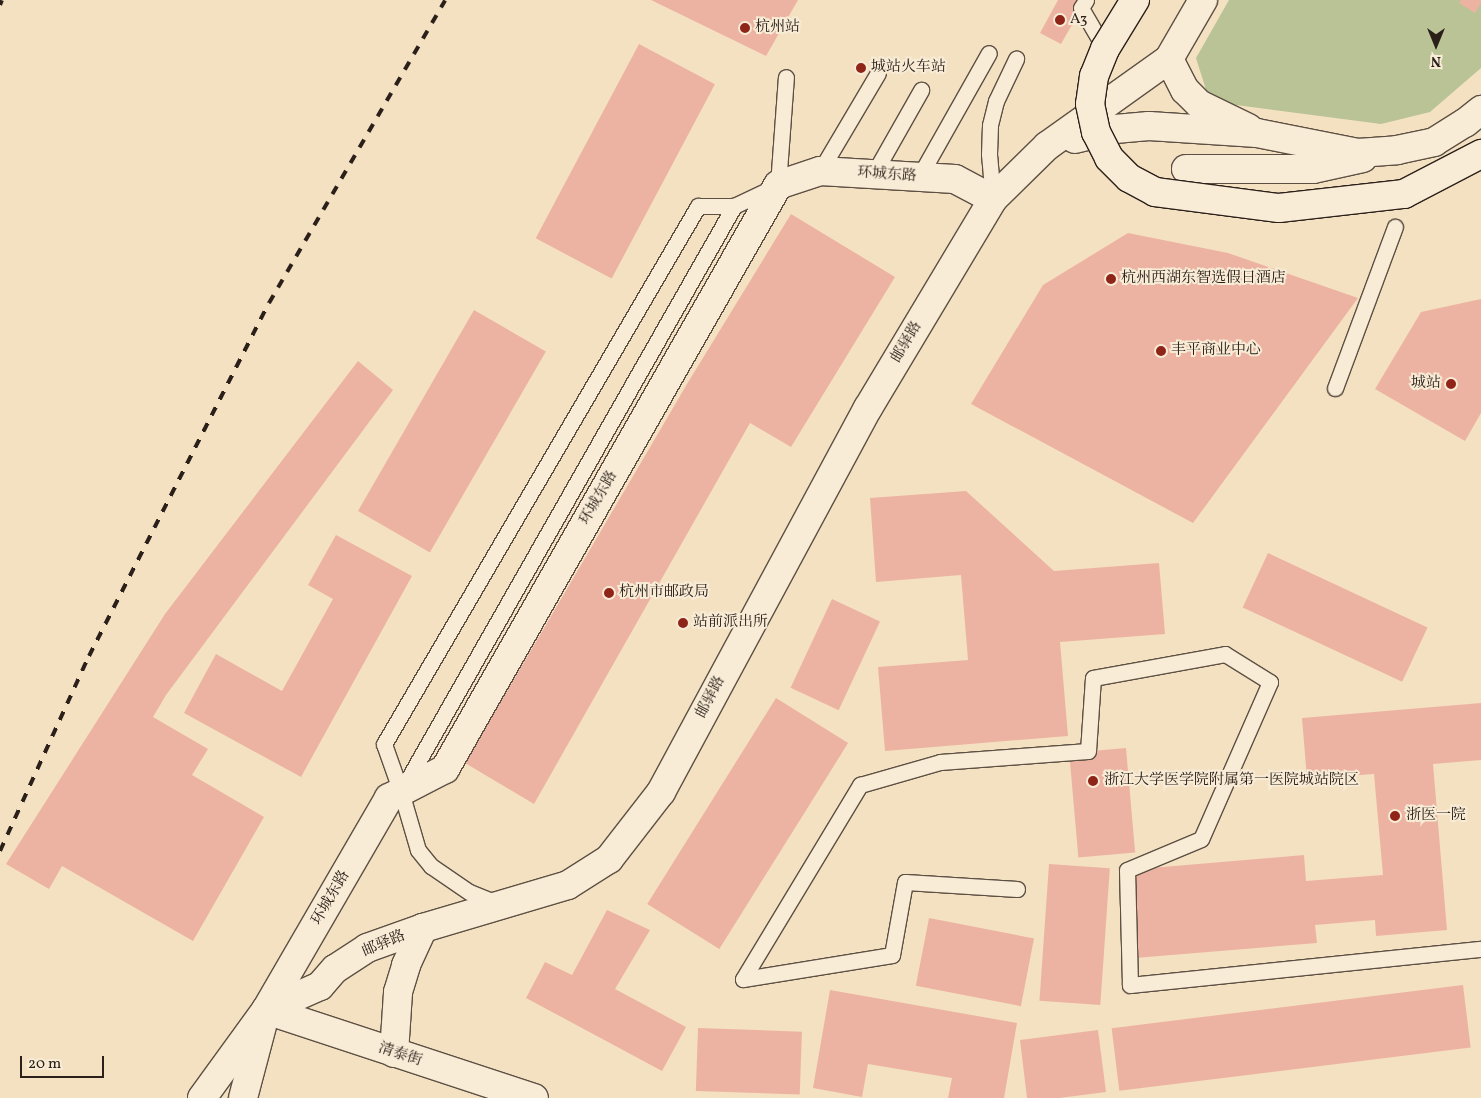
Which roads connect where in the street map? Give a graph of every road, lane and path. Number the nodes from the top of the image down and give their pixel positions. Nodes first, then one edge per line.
1 (1086, 0) edge
2 (1135, 0) edge
3 (1203, 0) edge
4 (1105, 49) junction
5 (989, 52) dead end
6 (1016, 60) dead end
7 (1169, 60) junction
8 (878, 73) dead end
9 (786, 77) dead end
10 (921, 90) dead end
11 (1481, 110) edge
12 (1257, 133) junction
13 (1047, 146) junction
14 (1397, 150) junction
15 (1481, 154) edge
16 (1186, 168) dead end
17 (820, 171) junction
18 (873, 174) junction
19 (919, 177) junction
20 (778, 185) junction
21 (993, 199) junction
22 (734, 206) junction
23 (1395, 226) dead end
24 (1335, 388) dead end
25 (401, 792) junction
26 (1018, 889) dead end
27 (503, 905) junction
28 (423, 928) junction
29 (1481, 949) edge
30 (266, 1010) junction
31 (394, 1053) junction
32 (202, 1098) edge
33 (243, 1098) edge
34 (534, 1098) edge

1 - 4 lane
2 - 4 street, bridge
3 - 7 street
4 - 15 street, bridge
5 - 19 lane
6 - 21 lane
7 - 12 street
7 - 13 street, 邮驿路
8 - 17 lane
9 - 20 lane
10 - 18 lane
11 - 14 street
12 - 13 street
12 - 14 street
13 - 21 street, 邮驿路
14 - 16 street
17 - 18 street, 环城东路
17 - 20 street, 环城东路
18 - 19 street, 环城东路
19 - 21 street, 环城东路
20 - 22 lane, 环城东路
20 - 25 street, 环城东路
21 - 27 street, 邮驿路
22 - 25 lane, 环城东路
22 - 25 lane, 环城东路
23 - 24 lane
25 - 27 lane
25 - 30 street, 环城东路
26 - 29 lane
27 - 28 street, 邮驿路
28 - 30 street, 邮驿路
28 - 31 street
30 - 31 street, 清泰街
30 - 32 street, 环城东路
30 - 33 street, 环城东路
31 - 34 street, 清泰街

